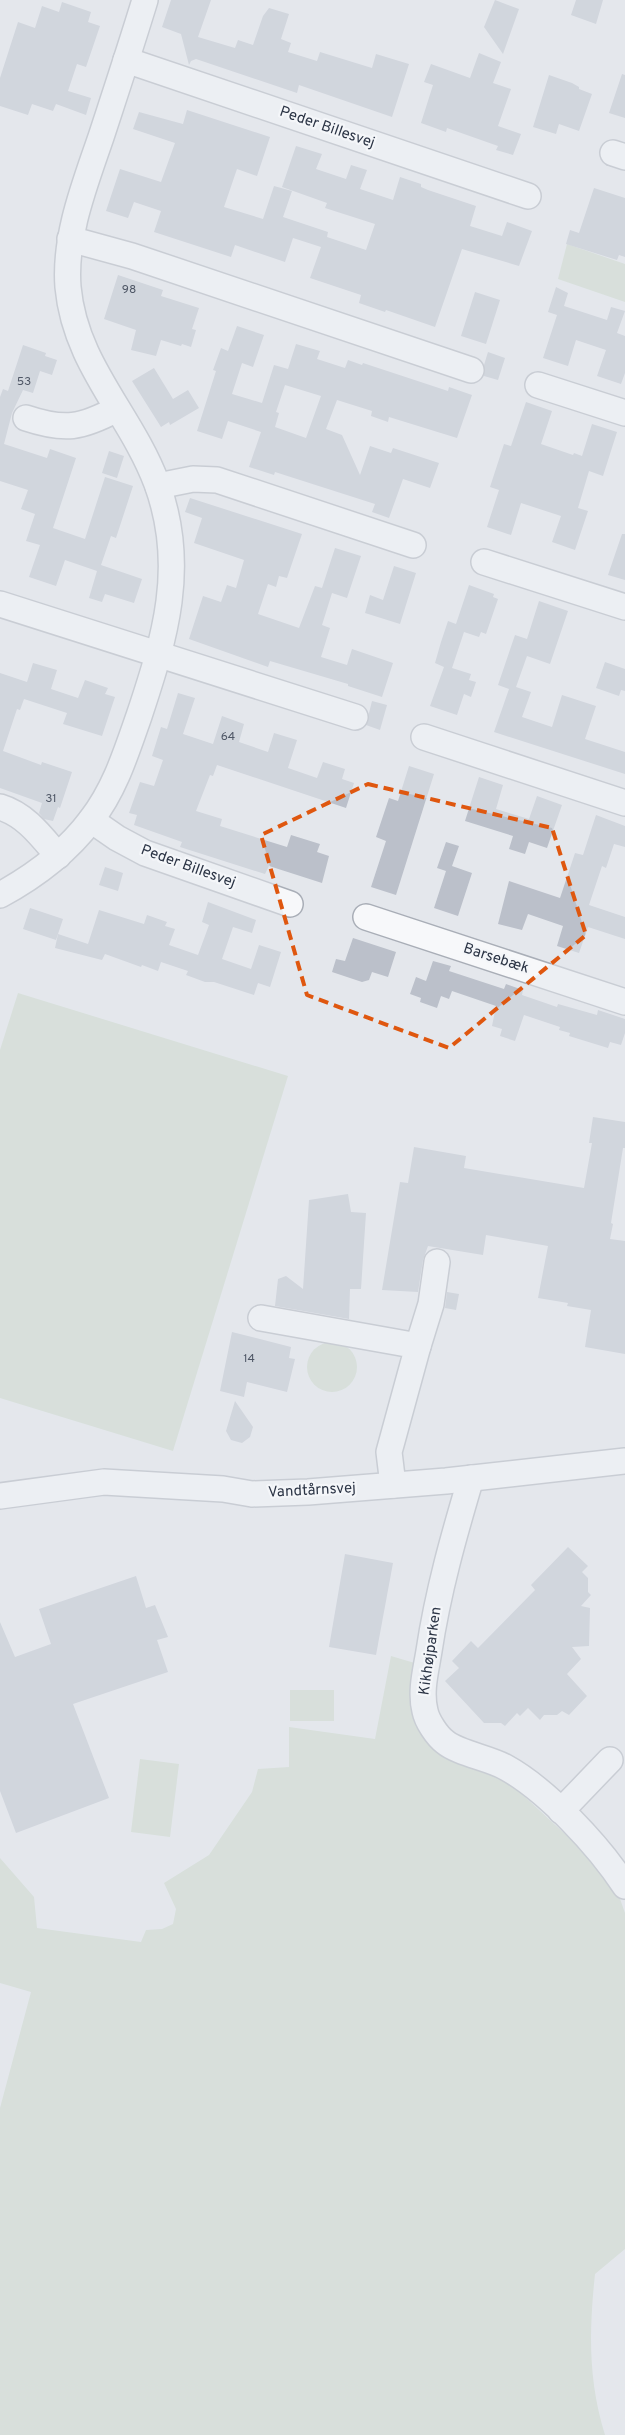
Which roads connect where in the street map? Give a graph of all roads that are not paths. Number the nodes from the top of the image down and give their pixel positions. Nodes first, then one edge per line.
1 (145, 0) edge
2 (126, 60) junction
3 (528, 196) dead end
4 (70, 239) junction
5 (471, 370) dead end
6 (538, 385) dead end
7 (117, 409) junction
8 (625, 413) edge
9 (26, 418) dead end
10 (158, 486) junction
11 (413, 545) dead end
12 (484, 562) dead end
13 (0, 604) edge
14 (625, 607) edge
15 (160, 654) junction
16 (355, 717) dead end
17 (424, 737) dead end
18 (625, 803) edge
19 (0, 807) edge
20 (91, 820) junction
21 (58, 856) junction
22 (0, 895) edge
23 (290, 904) dead end
24 (366, 917) dead end
25 (625, 1002) edge
26 (437, 1262) dead end
27 (261, 1318) dead end
28 (418, 1346) junction
29 (625, 1461) edge
30 (472, 1478) junction
31 (446, 1481) junction
32 (393, 1485) junction
33 (0, 1496) edge
34 (454, 1531) junction
35 (610, 1760) dead end
36 (561, 1811) junction
37 (625, 1886) edge

1 - 2 street
2 - 3 street, Peder Billesvej
2 - 4 street
4 - 5 street
4 - 7 street
6 - 8 street
7 - 9 street
7 - 10 street
10 - 11 street
10 - 15 street
12 - 14 street
13 - 15 street
15 - 16 street
15 - 20 street
17 - 18 street
19 - 21 street
20 - 21 street
20 - 23 street, Peder Billesvej
21 - 22 street
24 - 25 street, Barsebæk
26 - 28 street
27 - 28 street
28 - 32 street
29 - 30 street, Vandtårnsvej
30 - 31 street, Vandtårnsvej
30 - 34 street, Kikhøjparken
31 - 32 street, Vandtårnsvej
31 - 34 street, Kikhøjparken
32 - 33 street, Vandtårnsvej
34 - 36 street, Kikhøjparken
35 - 36 street
36 - 37 street, Kikhøjparken

